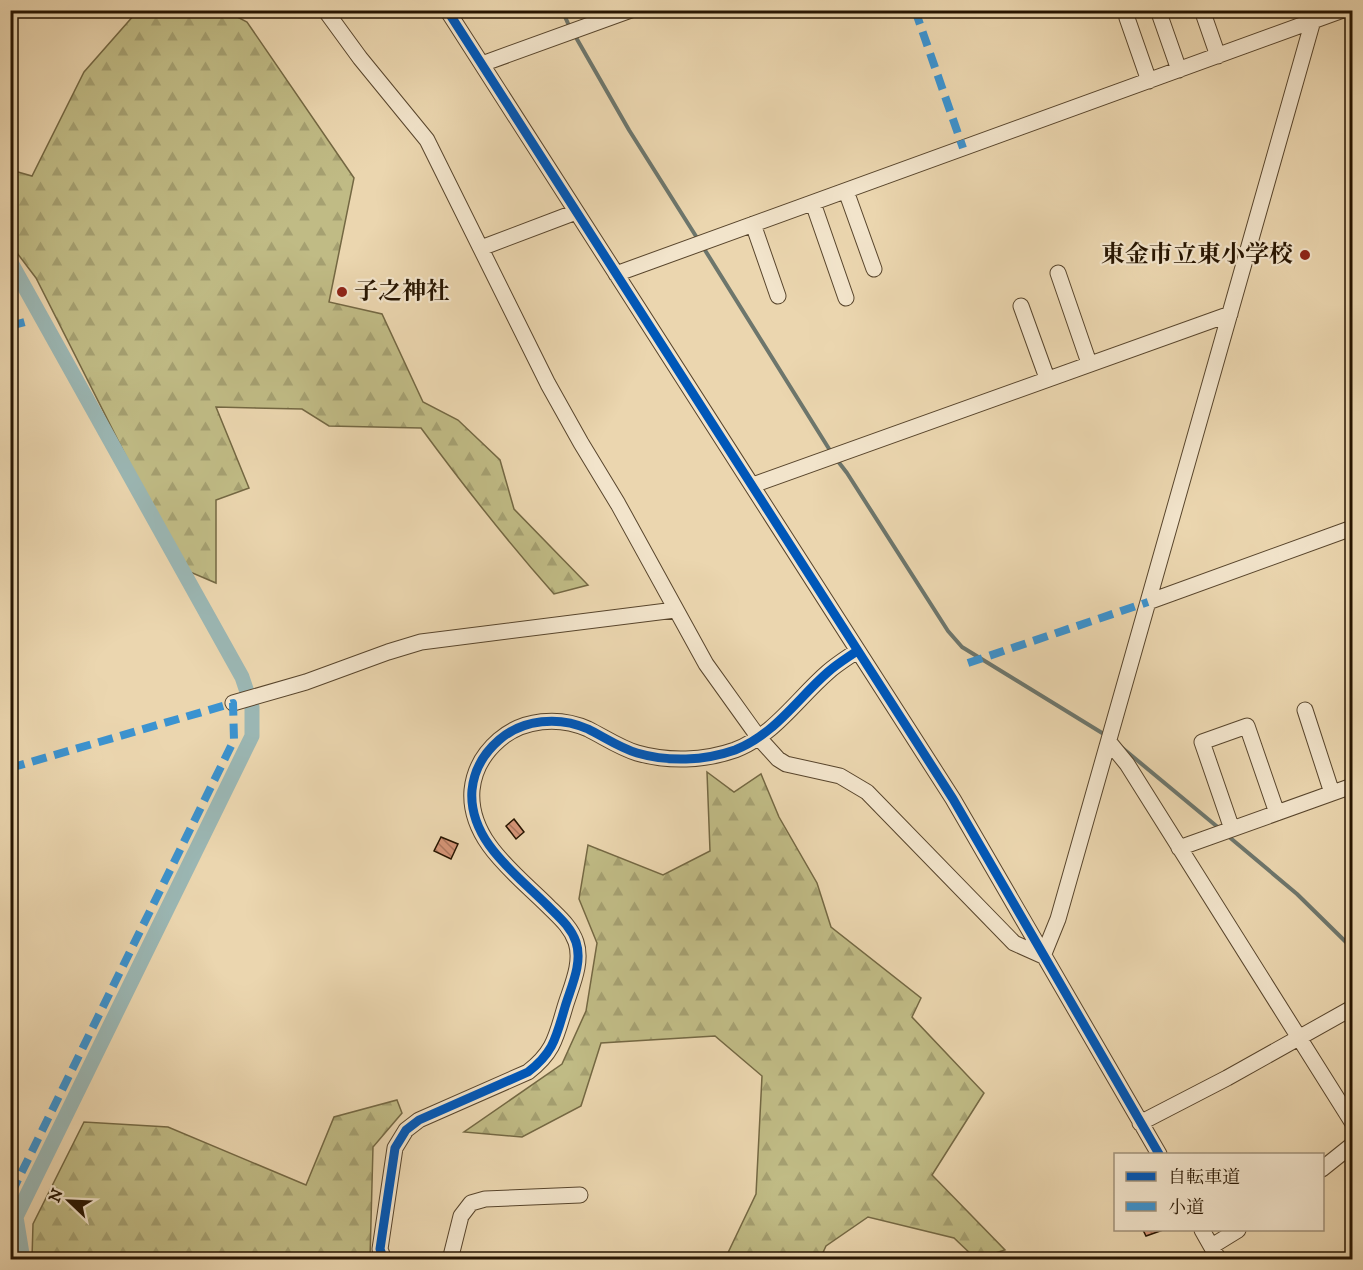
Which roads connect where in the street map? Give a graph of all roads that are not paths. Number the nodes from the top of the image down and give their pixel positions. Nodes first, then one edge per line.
1 (325, 10) edge
2 (447, 10) edge
3 (631, 10) edge
4 (1158, 10) edge
5 (1202, 10) edge
6 (1343, 10) edge
7 (1314, 16) edge
8 (1127, 18) dead end
9 (1218, 56) junction
10 (482, 64) junction
11 (1179, 70) junction
12 (1149, 81) junction
13 (846, 191) junction
14 (813, 202) junction
15 (576, 212) junction
16 (753, 224) junction
17 (481, 248) junction
18 (874, 269) dead end
19 (1058, 273) dead end
20 (616, 274) junction
21 (777, 296) dead end
22 (846, 298) dead end
23 (1021, 306) dead end
24 (1230, 314) junction
25 (1089, 363) junction
26 (1047, 378) junction
27 (753, 485) junction
28 (1353, 528) edge
29 (1148, 602) junction
30 (675, 610) junction
31 (857, 651) junction
32 (232, 703) dead end
33 (1305, 710) dead end
34 (759, 738) junction
35 (1108, 742) junction
36 (1353, 786) edge
37 (1332, 793) junction
38 (1277, 813) junction
39 (1232, 829) junction
40 (1179, 848) junction
41 (1043, 956) junction
42 (1353, 1008) edge
43 (1300, 1038) junction
44 (1353, 1122) edge
45 (1140, 1123) junction
46 (1353, 1145) edge
47 (1158, 1153) edge
48 (1324, 1168) edge
49 (580, 1195) dead end
50 (1203, 1231) edge
51 (1237, 1231) edge
52 (1215, 1253) edge
53 (384, 1260) edge
54 (450, 1260) edge

1 - 17 street
2 - 10 street
3 - 10 street
4 - 11 street
5 - 9 street
6 - 7 street
7 - 9 street
7 - 24 street
8 - 12 street
9 - 11 street
10 - 15 street
11 - 12 street
12 - 13 street
13 - 14 street
13 - 18 street
14 - 16 street
14 - 22 street
15 - 17 street
15 - 20 street
16 - 20 street
16 - 21 street
17 - 30 street
19 - 25 street
20 - 27 street
23 - 26 street
24 - 25 street
24 - 29 street
25 - 26 street
26 - 27 street
27 - 31 street
28 - 29 street
29 - 35 street
30 - 32 street
30 - 34 street
31 - 34 street
31 - 41 street
33 - 37 street
34 - 41 street
34 - 53 street
35 - 40 street
35 - 41 street
36 - 37 street
37 - 38 street
38 - 39 street
38 - 39 street
39 - 40 street
40 - 43 street
41 - 45 street
42 - 43 street
43 - 44 street
43 - 45 street
45 - 47 street
46 - 48 street
49 - 54 street
50 - 52 street
51 - 52 street

